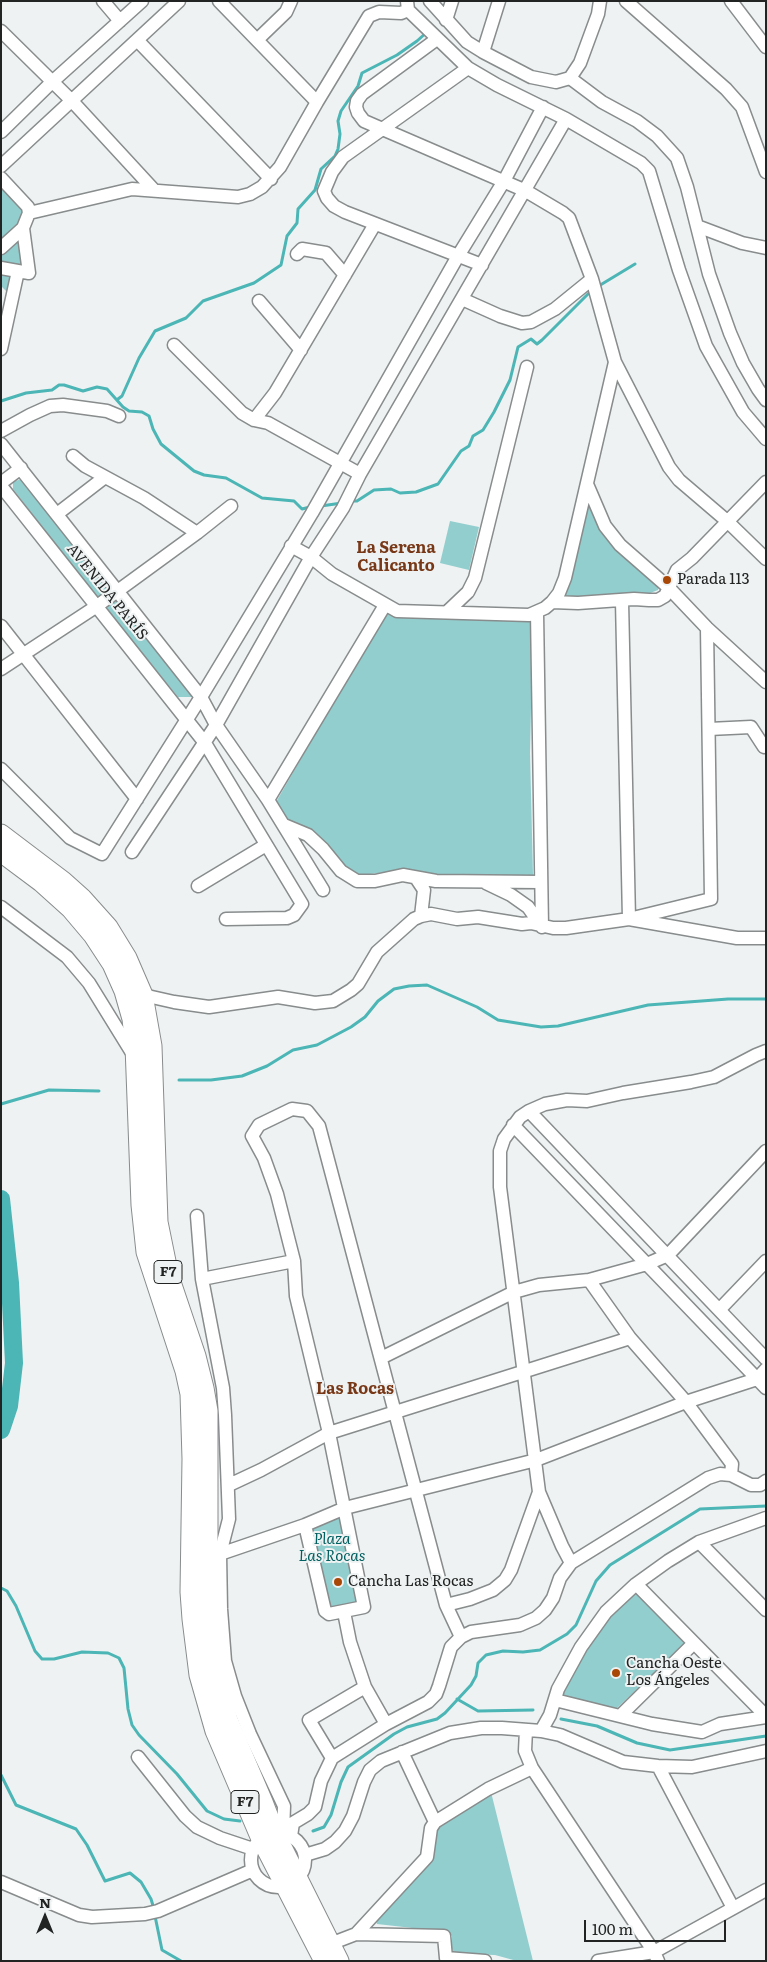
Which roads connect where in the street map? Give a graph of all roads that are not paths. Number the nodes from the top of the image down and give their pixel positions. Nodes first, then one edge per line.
1 (102, 1) edge
2 (142, 1) edge
3 (179, 1) edge
4 (218, 1) edge
5 (291, 1) edge
6 (430, 1) edge
7 (452, 1) edge
8 (499, 1) edge
9 (600, 1) edge
10 (731, 1) edge
11 (634, 4) edge
12 (408, 6) edge
13 (446, 20) junction
14 (120, 21) junction
15 (1, 31) edge
16 (437, 39) junction
17 (137, 40) junction
18 (257, 40) junction
19 (766, 47) edge
20 (483, 52) junction
21 (468, 68) junction
22 (570, 78) junction
23 (52, 82) junction
24 (72, 101) junction
25 (317, 102) junction
26 (543, 107) junction
27 (566, 119) junction
28 (383, 129) junction
29 (1, 132) edge
30 (1, 166) edge
31 (766, 172) edge
32 (1, 178) edge
33 (271, 179) junction
34 (504, 181) junction
35 (154, 190) junction
36 (526, 191) junction
37 (29, 212) junction
38 (375, 224) junction
39 (697, 226) junction
40 (23, 228) junction
41 (1, 248) edge
42 (766, 248) edge
43 (297, 254) dead end
44 (458, 256) junction
45 (482, 265) junction
46 (1, 268) edge
47 (18, 271) junction
48 (345, 275) junction
49 (592, 280) junction
50 (1, 290) edge
51 (462, 299) junction
52 (259, 301) dead end
53 (12, 302) junction
54 (174, 344) dead end
55 (1, 348) edge
56 (301, 350) junction
57 (616, 362) junction
58 (527, 367) dead end
59 (766, 400) edge
60 (119, 416) dead end
61 (254, 420) junction
62 (1, 431) edge
63 (766, 439) edge
64 (1, 444) edge
65 (73, 456) dead end
66 (340, 462) junction
67 (21, 468) junction
68 (360, 474) junction
69 (105, 477) junction
70 (766, 482) edge
71 (587, 484) junction
72 (1, 485) edge
73 (231, 506) dead end
74 (57, 514) junction
75 (727, 520) junction
76 (197, 534) junction
77 (291, 546) junction
78 (311, 557) junction
79 (766, 559) edge
80 (668, 587) junction
81 (116, 591) junction
82 (622, 601) junction
83 (552, 602) junction
84 (385, 605) junction
85 (97, 606) junction
86 (448, 611) junction
87 (537, 612) junction
88 (1, 626) edge
89 (707, 628) junction
90 (22, 654) junction
91 (1, 669) edge
92 (766, 682) edge
93 (201, 697) junction
94 (187, 717) junction
95 (216, 725) junction
96 (709, 728) junction
97 (205, 742) junction
98 (764, 747) dead end
99 (1, 769) edge
100 (137, 799) junction
101 (268, 800) junction
102 (284, 825) junction
103 (1, 834) edge
104 (266, 845) junction
105 (1, 852) edge
106 (132, 852) dead end
107 (416, 878) junction
108 (481, 880) junction
109 (540, 882) junction
110 (198, 886) dead end
111 (323, 890) dead end
112 (1, 907) edge
113 (421, 916) junction
114 (629, 919) junction
115 (226, 920) dead end
116 (542, 927) junction
117 (766, 938) edge
118 (143, 995) junction
119 (766, 1051) edge
120 (135, 1059) junction
121 (529, 1111) junction
122 (513, 1125) junction
123 (766, 1151) edge
124 (197, 1216) dead end
125 (668, 1255) junction
126 (294, 1261) junction
127 (766, 1261) edge
128 (647, 1264) junction
129 (202, 1279) junction
130 (589, 1280) junction
131 (514, 1292) junction
132 (720, 1309) junction
133 (630, 1338) junction
134 (381, 1358) junction
135 (766, 1358) edge
136 (766, 1369) edge
137 (524, 1372) junction
138 (761, 1384) edge
139 (686, 1402) junction
140 (394, 1412) junction
141 (329, 1433) junction
142 (536, 1460) junction
143 (732, 1476) junction
144 (766, 1481) edge
145 (229, 1485) junction
146 (416, 1489) junction
147 (539, 1492) junction
148 (345, 1508) junction
149 (766, 1518) edge
150 (305, 1525) junction
151 (699, 1542) junction
152 (220, 1554) junction
153 (571, 1563) junction
154 (636, 1584) junction
155 (446, 1605) junction
156 (766, 1610) edge
157 (344, 1612) junction
158 (461, 1637) junction
159 (694, 1643) junction
160 (365, 1687) junction
161 (555, 1700) junction
162 (620, 1716) junction
163 (766, 1717) edge
164 (386, 1724) junction
165 (526, 1730) junction
166 (541, 1731) junction
167 (766, 1751) edge
168 (402, 1752) junction
169 (138, 1757) dead end
170 (332, 1758) junction
171 (658, 1766) junction
172 (532, 1768) junction
173 (435, 1822) junction
174 (273, 1838) junction
175 (305, 1856) junction
176 (253, 1870) junction
177 (1, 1882) edge
178 (292, 1882) junction
179 (766, 1890) edge
180 (733, 1908) junction
181 (356, 1934) junction
182 (327, 1952) edge
183 (656, 1956) edge
184 (339, 1961) edge
185 (485, 1961) edge
186 (598, 1961) edge

1 - 14 street
2 - 14 street
3 - 17 street
4 - 18 street
5 - 18 street
6 - 13 street
7 - 13 street
8 - 20 street
9 - 22 street
10 - 19 street
11 - 31 street
12 - 16 street
12 - 25 street
13 - 20 street
14 - 23 street
15 - 23 street
16 - 21 street
16 - 28 street
17 - 24 street
17 - 33 street
18 - 25 street
20 - 22 street
21 - 26 street
21 - 28 street
22 - 39 street
23 - 24 street
23 - 29 street
24 - 30 street
24 - 35 street
25 - 33 street
26 - 27 street
26 - 34 street
27 - 36 street
27 - 63 street
28 - 34 street
28 - 38 street
32 - 37 street
33 - 35 street
34 - 36 street
34 - 44 street
35 - 37 street
36 - 45 street
36 - 49 street
37 - 40 street
38 - 44 street
38 - 48 street
39 - 42 street
39 - 59 street
40 - 41 street
40 - 47 street
43 - 48 street
44 - 45 street
44 - 66 street
45 - 51 street
46 - 47 street
47 - 53 street
48 - 56 street
49 - 51 street
49 - 57 street
50 - 53 street
51 - 68 street
52 - 56 street
53 - 55 street
54 - 61 street
56 - 61 street
57 - 71 street
57 - 75 street
58 - 86 street
60 - 62 street
61 - 66 street
64 - 67 street
65 - 69 street
66 - 68 street
66 - 77 street
67 - 72 street
67 - 74 street
68 - 78 street
69 - 74 street
69 - 76 street
70 - 75 street
71 - 80 street
71 - 83 street
72 - 85 street, AVENIDA PARÍS
73 - 76 street
74 - 81 street
75 - 79 street
75 - 80 street
76 - 81 street
77 - 78 street
77 - 93 street
78 - 84 street
78 - 95 street
80 - 82 street
80 - 89 street
81 - 85 street
81 - 93 street
82 - 83 street
82 - 114 street
83 - 87 street
84 - 86 street
84 - 101 street
85 - 90 street
85 - 94 street, AVENIDA PARÍS
86 - 87 street
87 - 109 street
88 - 90 street
89 - 92 street
89 - 96 street
90 - 91 street
90 - 100 street
93 - 94 street
93 - 95 street
94 - 97 street, AVENIDA PARÍS
94 - 100 street
95 - 97 street
95 - 101 street
96 - 98 street
96 - 114 street
97 - 104 street, AVENIDA PARÍS
97 - 106 street
99 - 100 street
101 - 102 street
102 - 107 street
102 - 111 street
103 - 118 highway, F7
104 - 110 street
104 - 115 street, AVENIDA PARÍS
105 - 120 highway, F7
107 - 108 street
107 - 113 street
108 - 109 street
108 - 116 street
109 - 116 street
112 - 120 street
113 - 116 street
113 - 118 street
114 - 116 street
114 - 117 street
118 - 174 highway, F7
119 - 121 street
120 - 174 highway, F7
121 - 122 street
121 - 125 street
122 - 128 street
122 - 131 street
123 - 125 street
124 - 129 street
125 - 128 street
125 - 132 street
126 - 129 street
126 - 134 street
126 - 141 street
127 - 132 street
128 - 130 street
128 - 138 street
129 - 145 street
130 - 131 street
130 - 133 street
131 - 134 street
131 - 137 street
132 - 135 street
133 - 137 street
133 - 139 street
134 - 140 street
136 - 138 street
137 - 140 street
137 - 142 street
138 - 139 street
139 - 142 street
139 - 143 street
140 - 141 street
140 - 146 street
141 - 145 street
141 - 148 street
142 - 146 street
142 - 147 street
143 - 144 street
143 - 153 street
145 - 152 street
146 - 148 street
146 - 155 street
147 - 153 street
147 - 155 street
148 - 150 street
148 - 157 street
149 - 151 street
150 - 152 street
150 - 157 street
151 - 154 street
151 - 156 street
152 - 174 street
153 - 158 street
154 - 159 street
154 - 161 street
155 - 158 street
157 - 160 street
158 - 164 street
159 - 162 street
159 - 163 street
160 - 164 street
160 - 170 street
161 - 162 street
161 - 166 street
162 - 163 street
164 - 170 street
165 - 166 street
165 - 168 street
165 - 172 street
166 - 171 street
167 - 171 street
168 - 173 street
168 - 175 street
169 - 174 street
170 - 174 street
171 - 180 street
172 - 173 street
172 - 183 street
173 - 181 street
174 - 175 street
174 - 176 street
174 - 178 highway, F7
175 - 178 street
176 - 177 street
176 - 178 street
178 - 182 highway, F7
179 - 180 street
180 - 183 street
181 - 182 street
181 - 185 street
182 - 184 highway, F7
183 - 186 street

